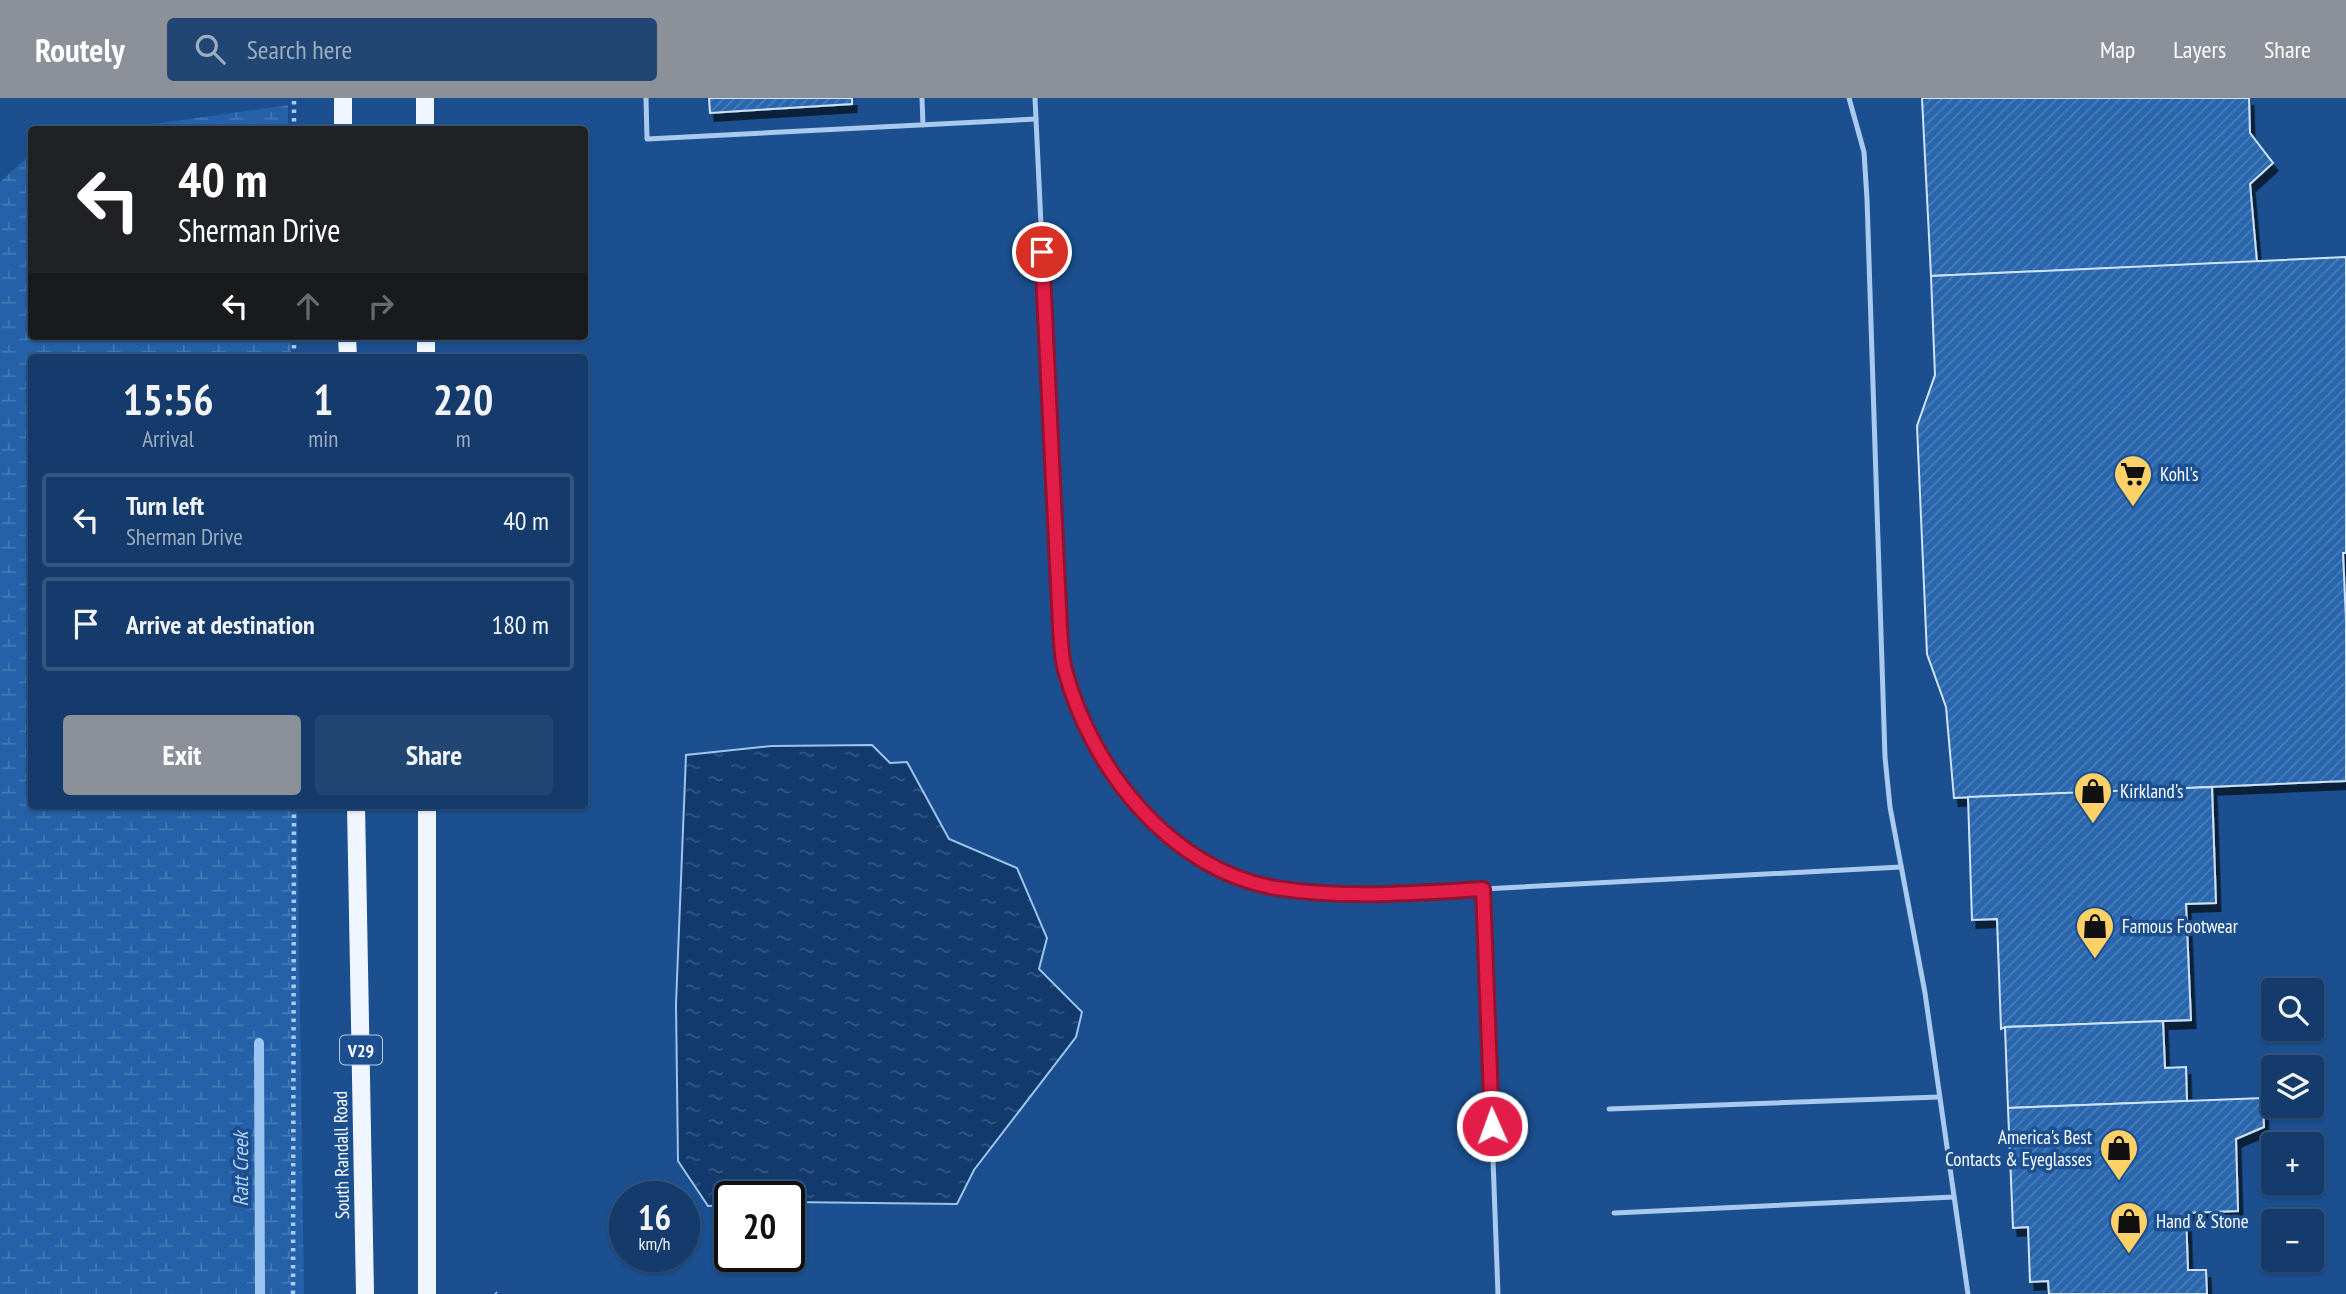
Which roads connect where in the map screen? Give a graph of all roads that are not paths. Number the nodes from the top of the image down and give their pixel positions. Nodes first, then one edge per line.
1 (343, 98) edge
2 (425, 98) edge
3 (646, 98) edge
4 (922, 98) edge
5 (1035, 98) edge
6 (1849, 98) edge
7 (1036, 119) junction
8 (923, 125) junction
9 (344, 126) edge
10 (425, 126) edge
11 (356, 809) edge
12 (426, 809) edge
13 (1901, 867) junction
14 (1483, 889) junction
15 (1939, 1097) junction
16 (1609, 1109) dead end
17 (1954, 1197) junction
18 (1614, 1213) dead end
19 (365, 1294) edge
20 (427, 1294) edge
21 (1497, 1294) edge
22 (1968, 1294) edge

1 - 9 main road
2 - 10 main road
3 - 8 lane
4 - 8 lane
5 - 7 lane
6 - 13 lane
7 - 8 lane
7 - 14 lane
11 - 19 main road, South Randall Road / V29
12 - 20 main road
13 - 14 lane
13 - 15 lane
14 - 21 lane
15 - 16 lane
15 - 17 lane
17 - 18 lane
17 - 22 lane

